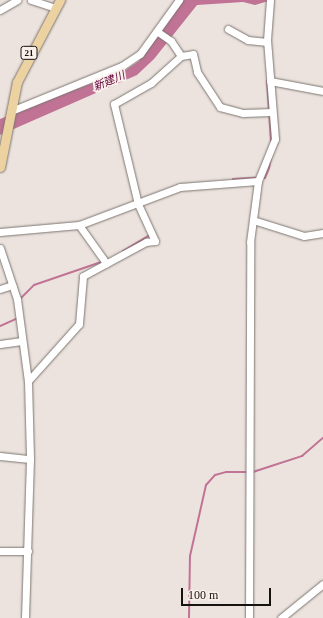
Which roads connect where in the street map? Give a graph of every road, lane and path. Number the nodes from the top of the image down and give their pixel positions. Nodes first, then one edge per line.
1 (17, 0) edge
2 (31, 0) edge
3 (179, 0) edge
4 (270, 1) edge
5 (57, 4) edge
6 (0, 10) edge
7 (228, 29) dead end
8 (158, 32) junction
9 (267, 42) junction
10 (181, 56) junction
11 (270, 81) junction
12 (323, 91) edge
13 (11, 111) junction
14 (272, 112) junction
15 (0, 167) edge
16 (258, 181) junction
17 (138, 204) junction
18 (253, 220) junction
19 (79, 225) junction
20 (0, 232) edge
21 (323, 233) edge
22 (0, 248) edge
23 (106, 263) junction
24 (12, 285) junction
25 (0, 289) edge
26 (22, 341) junction
27 (0, 344) edge
28 (28, 381) junction
29 (0, 456) edge
30 (30, 459) junction
31 (28, 550) junction
32 (0, 551) edge
33 (323, 584) edge
34 (25, 618) edge
35 (249, 618) edge
36 (281, 618) edge

1 - 6 street
2 - 5 street
3 - 8 street
4 - 9 street
5 - 13 main road, 21
7 - 9 street
8 - 10 street
8 - 13 street
9 - 11 street
10 - 14 street
10 - 17 street
11 - 12 street
11 - 14 street
13 - 15 main road, 21
14 - 16 street
16 - 17 street
16 - 18 street
17 - 19 street
17 - 23 street
18 - 21 street
18 - 35 street
19 - 20 street
19 - 23 street
22 - 24 street
23 - 28 street
24 - 25 street
24 - 26 street
26 - 27 street
26 - 28 street
28 - 30 street
29 - 30 street
30 - 31 street
31 - 32 street
31 - 34 street
33 - 36 street

